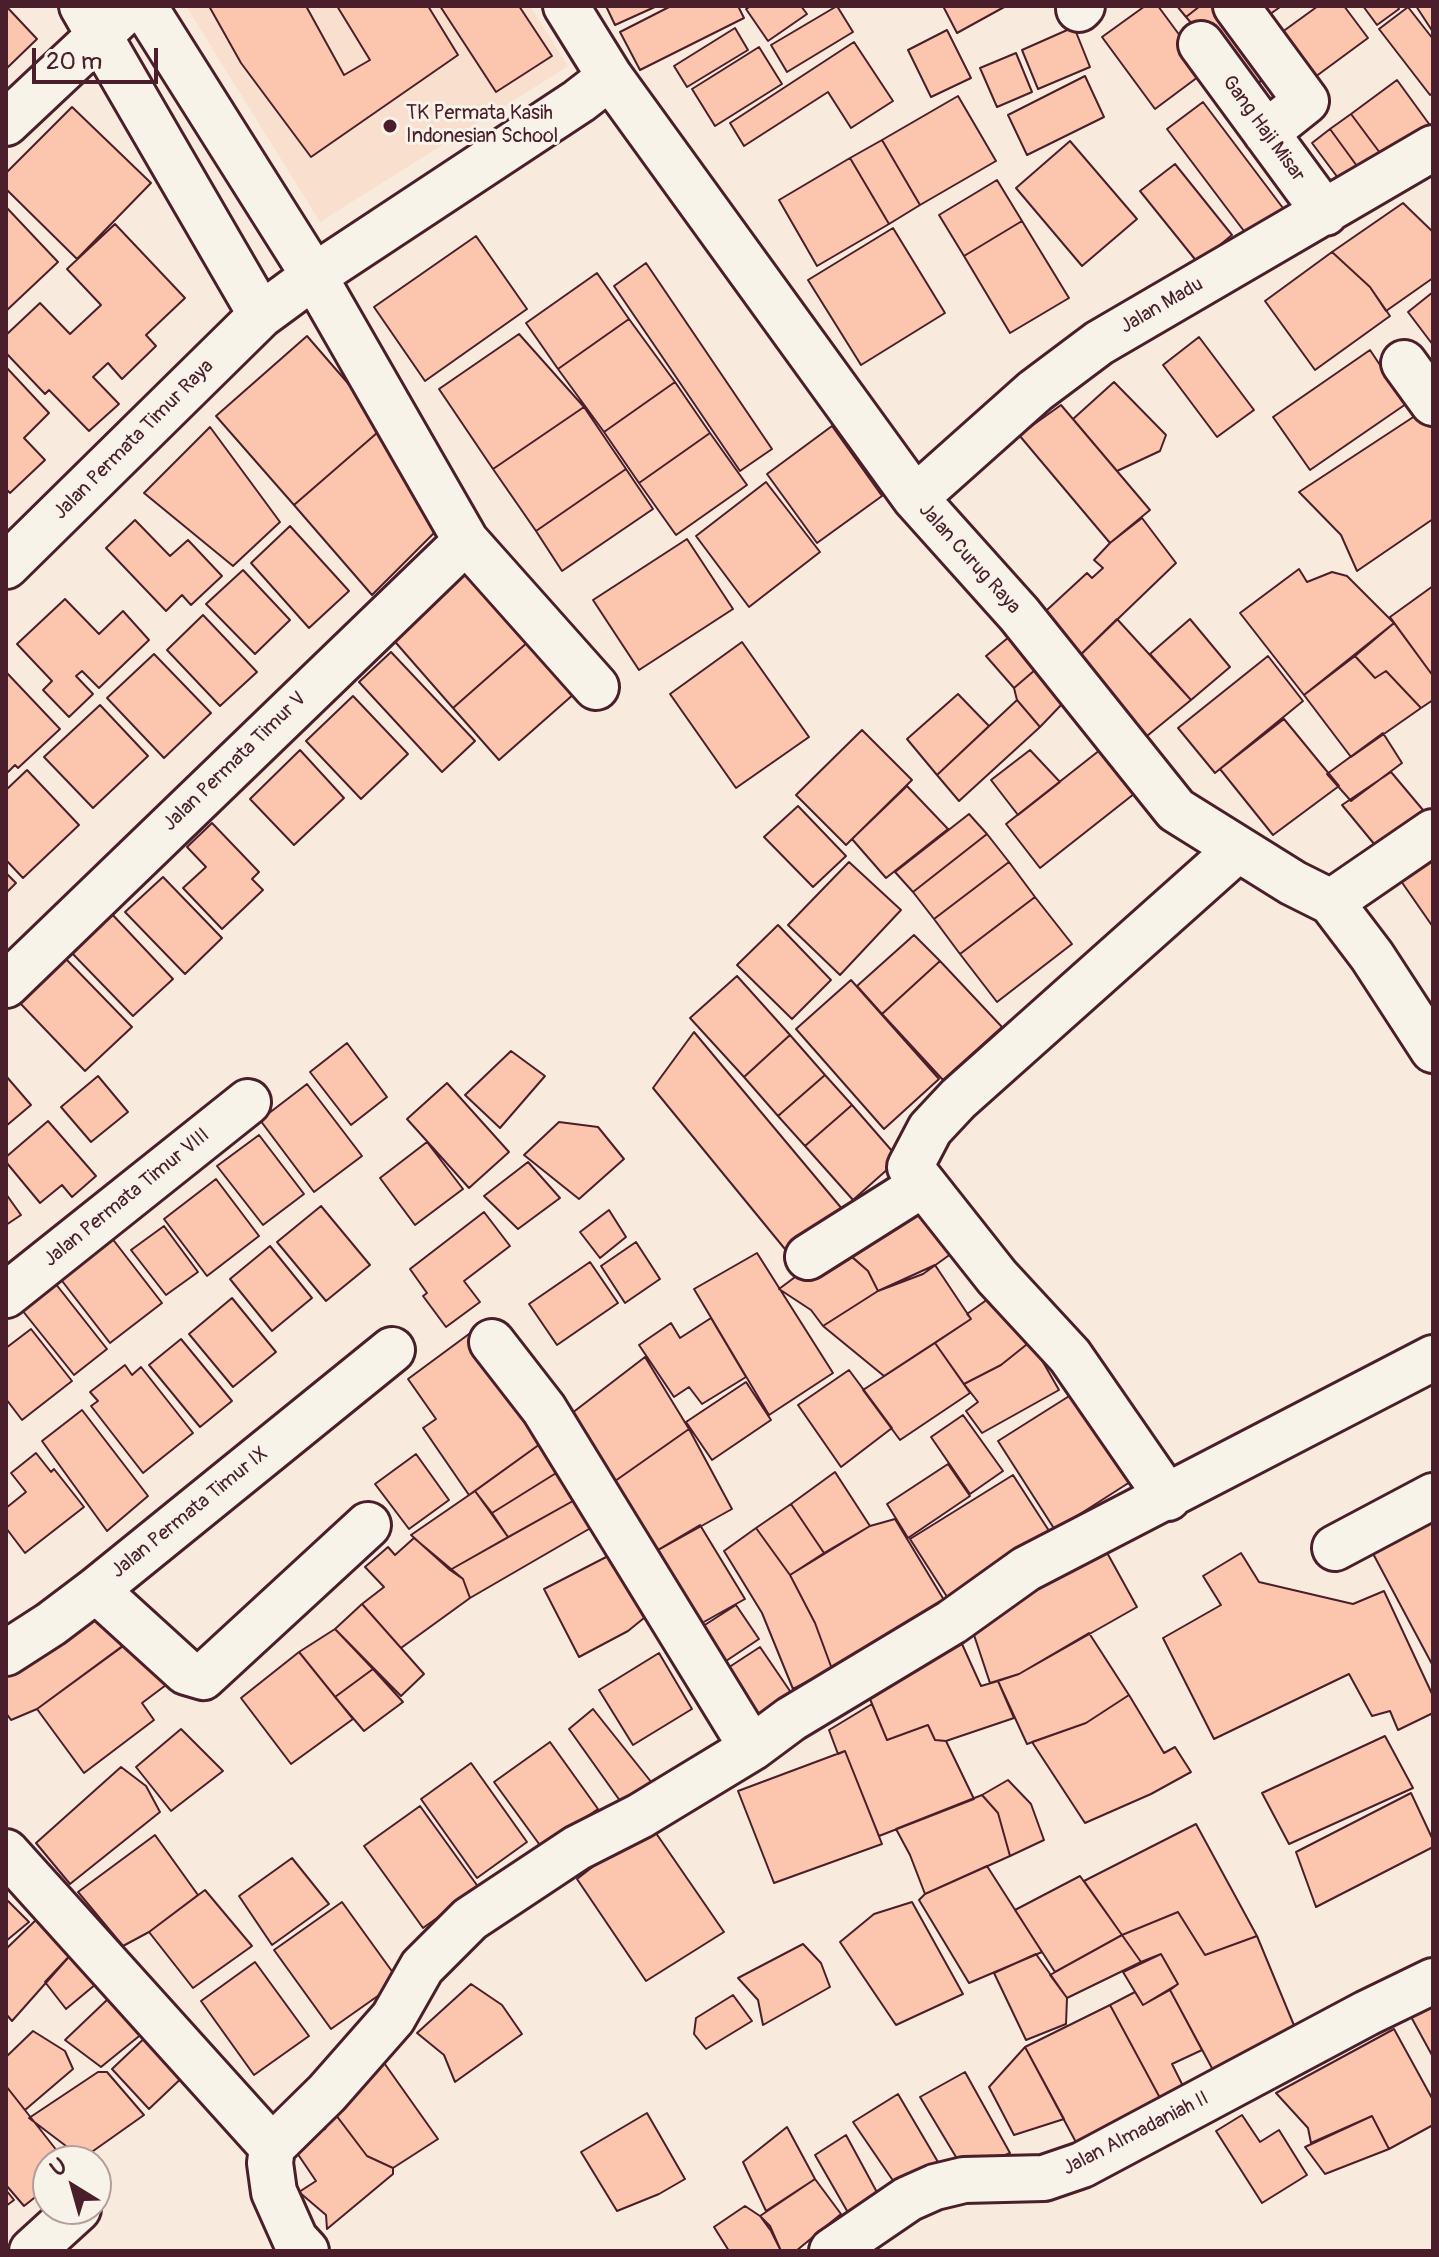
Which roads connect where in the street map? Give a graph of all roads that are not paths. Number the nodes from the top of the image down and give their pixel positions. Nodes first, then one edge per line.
1 (144, 6) edge
2 (566, 6) edge
3 (1236, 6) edge
4 (104, 15) edge
5 (1201, 44) dead end
6 (610, 77) junction
7 (6, 123) edge
8 (1266, 133) junction
9 (1433, 148) edge
10 (1325, 213) junction
11 (314, 276) junction
12 (261, 315) junction
13 (1404, 363) dead end
14 (1433, 403) edge
15 (915, 498) junction
16 (466, 541) junction
17 (6, 566) edge
18 (596, 687) dead end
19 (1433, 832) edge
20 (1237, 850) junction
21 (1331, 902) junction
22 (6, 985) edge
23 (1433, 1050) edge
24 (248, 1102) dead end
25 (922, 1185) junction
26 (808, 1257) dead end
27 (6, 1295) edge
28 (492, 1342) dead end
29 (1433, 1358) edge
30 (381, 1359) dead end
31 (1433, 1496) edge
32 (1168, 1498) junction
33 (368, 1525) dead end
34 (1335, 1548) dead end
35 (96, 1590) junction
36 (6, 1653) edge
37 (752, 1748) junction
38 (6, 1852) edge
39 (1433, 1981) edge
40 (272, 2147) junction
41 (60, 2225) edge
42 (32, 2251) edge
43 (306, 2251) edge
44 (832, 2251) edge

1 - 11 street
2 - 6 street, Jalan Curug Raya
3 - 8 street
4 - 7 street
4 - 12 street
5 - 8 street, Gang Haji Misar
6 - 11 street, Jalan Permata Timur Raya
6 - 15 street, Jalan Curug Raya
8 - 10 street, Gang Haji Misar
9 - 10 street, Jalan Madu
10 - 15 street, Jalan Madu
11 - 12 street, Jalan Permata Timur Raya
11 - 16 street
12 - 17 street, Jalan Permata Timur Raya
13 - 14 street
15 - 20 street, Jalan Curug Raya
16 - 18 street
16 - 22 street, Jalan Permata Timur V
19 - 21 street
20 - 21 street, Jalan Curug Raya
20 - 25 street
21 - 23 street, Jalan Curug Raya
24 - 27 street, Jalan Permata Timur VIII
25 - 26 street
25 - 32 street
28 - 37 street
29 - 32 street
30 - 35 street, Jalan Permata Timur IX
31 - 34 street
32 - 37 street
33 - 35 street
35 - 36 street, Jalan Permata Timur IX
37 - 40 street
38 - 40 street
39 - 44 street, Jalan Almadaniah II
40 - 43 street
41 - 42 street

